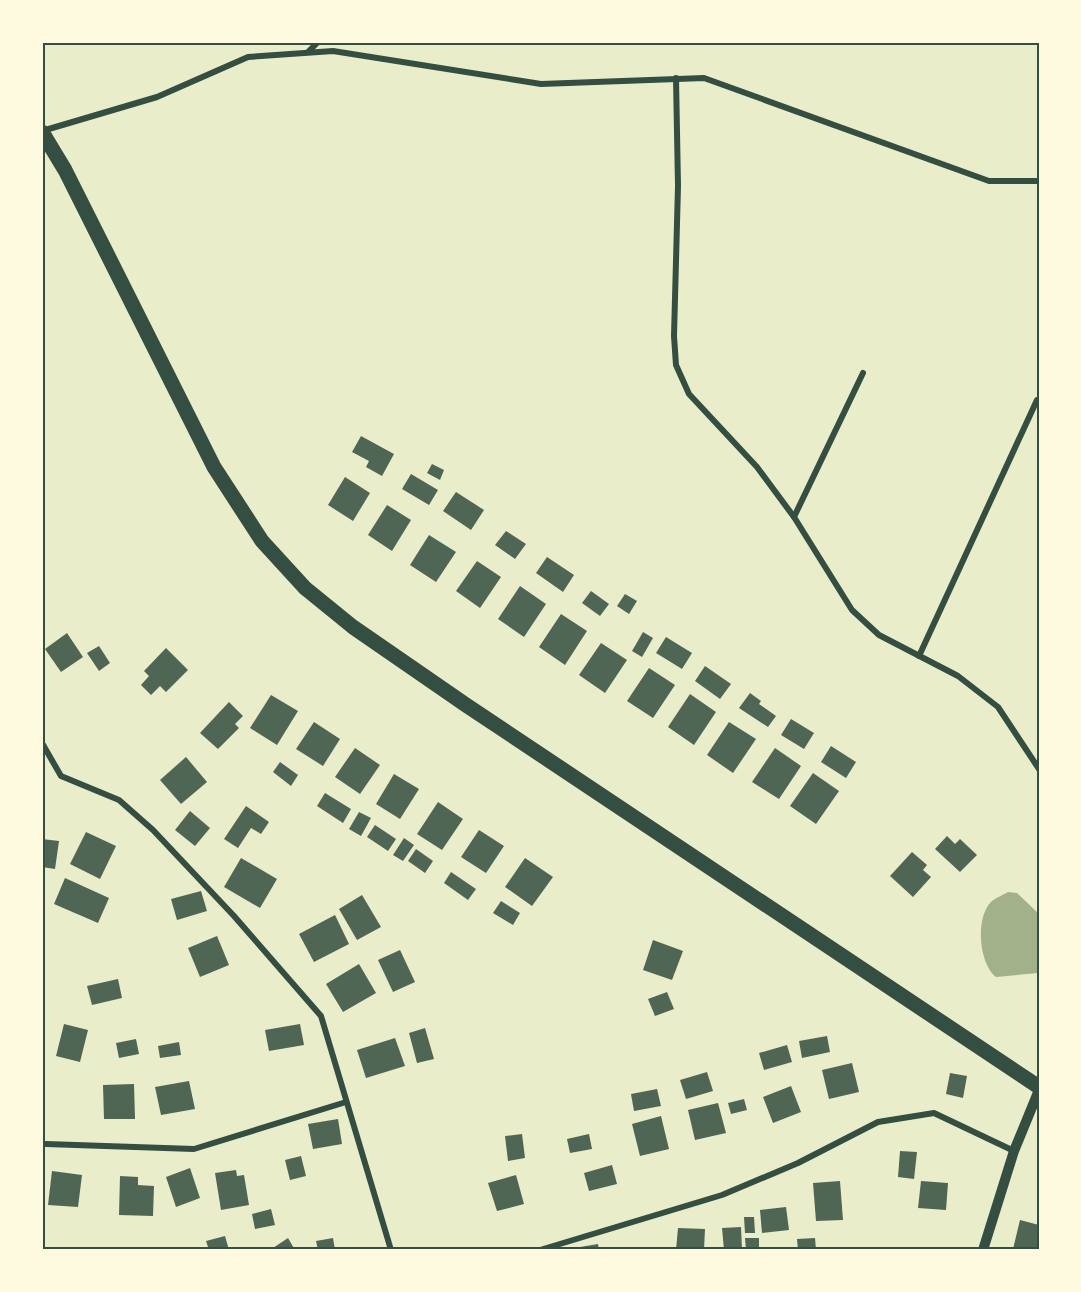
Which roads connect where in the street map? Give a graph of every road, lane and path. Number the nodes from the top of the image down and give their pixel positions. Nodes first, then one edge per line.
1 (318, 42) edge
2 (307, 52) junction
3 (676, 78) junction
4 (42, 131) edge
5 (1039, 181) edge
6 (863, 373) dead end
7 (1037, 400) dead end
8 (794, 517) junction
9 (919, 656) junction
10 (42, 743) edge
11 (1039, 769) edge
12 (1039, 1088) edge
13 (346, 1102) junction
14 (46, 1144) dead end
15 (1014, 1151) junction
16 (391, 1250) edge
17 (540, 1250) edge
18 (983, 1250) edge

1 - 2 street
2 - 3 street
2 - 4 street
3 - 5 street
3 - 8 street
4 - 12 main road
6 - 8 street
7 - 9 street
8 - 9 street
9 - 11 street
10 - 13 street
12 - 15 street
13 - 14 street
13 - 16 street
15 - 17 street
15 - 18 street

